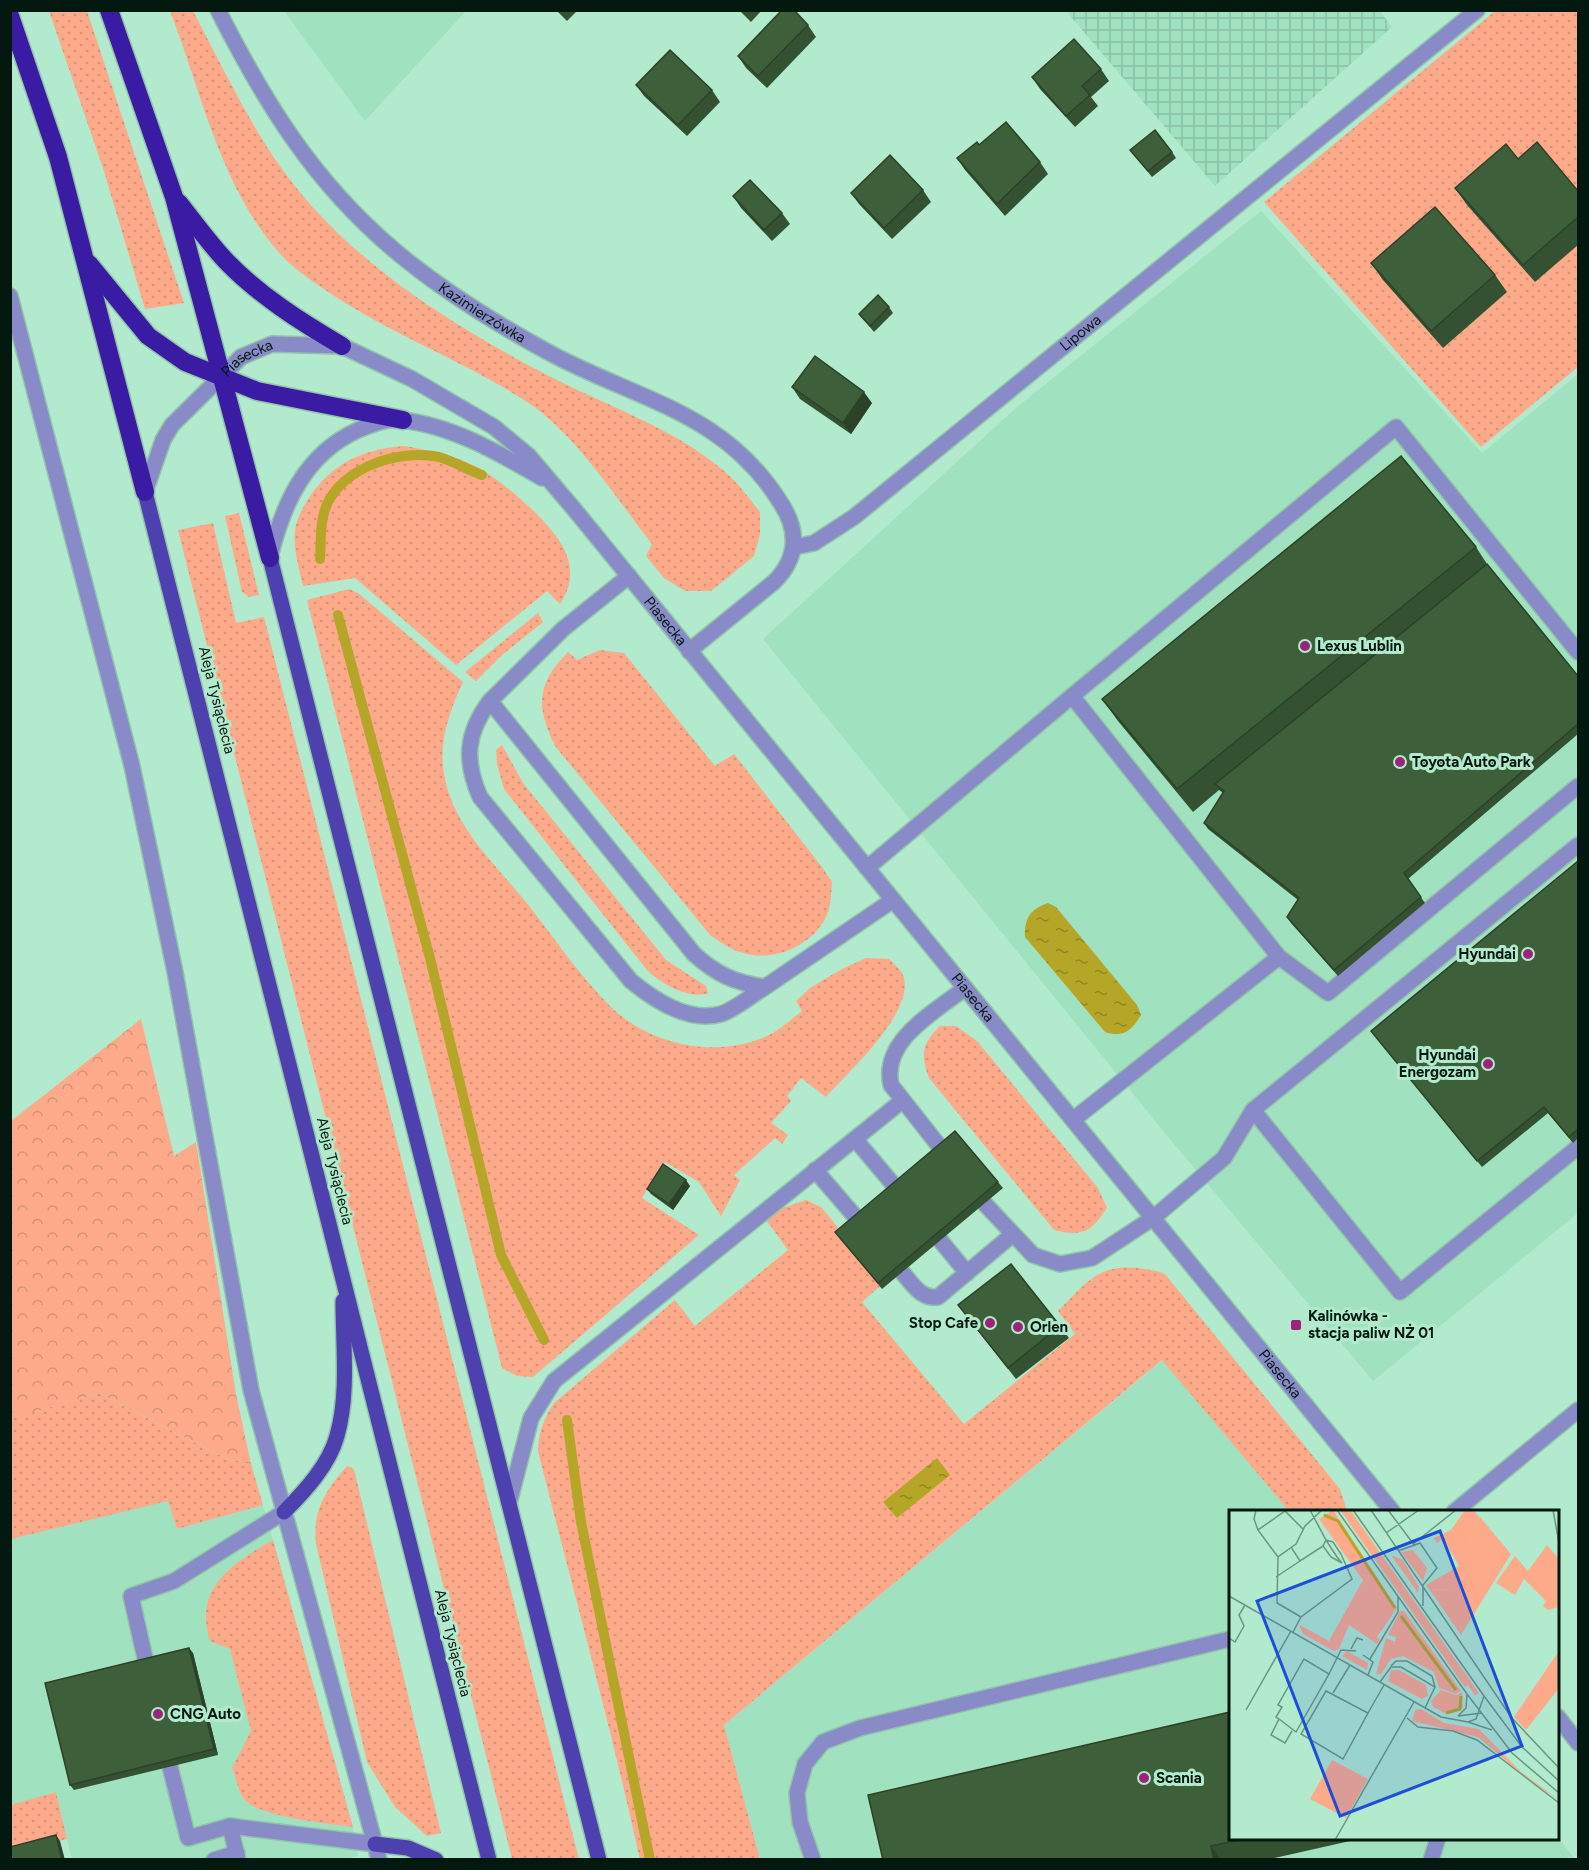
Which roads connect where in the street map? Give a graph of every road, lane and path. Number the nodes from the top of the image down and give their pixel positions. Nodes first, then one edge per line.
1 (109, 10) edge
2 (218, 10) edge
3 (1477, 10) edge
4 (10, 16) edge
5 (174, 197) junction
6 (86, 261) junction
7 (10, 296) edge
8 (342, 346) junction
9 (223, 376) junction
10 (403, 420) junction
11 (552, 484) junction
12 (145, 492) junction
13 (794, 547) junction
14 (270, 558) junction
15 (629, 576) junction
16 (689, 651) junction
17 (1578, 652) edge
18 (1072, 696) junction
19 (490, 701) junction
20 (1578, 786) edge
21 (1578, 845) edge
22 (867, 868) junction
23 (893, 900) junction
24 (1279, 957) junction
25 (765, 987) junction
26 (965, 988) junction
27 (902, 1101) junction
28 (1253, 1110) junction
29 (1074, 1119) junction
30 (855, 1139) junction
31 (1578, 1147) edge
32 (943, 1151) edge
33 (815, 1170) junction
34 (897, 1189) edge
35 (984, 1203) edge
36 (1153, 1218) junction
37 (859, 1221) edge
38 (1012, 1235) junction
39 (940, 1240) edge
40 (902, 1272) edge
41 (967, 1273) junction
42 (343, 1277) junction
43 (1578, 1410) edge
44 (509, 1503) junction
45 (1391, 1510) edge
46 (1456, 1510) edge
47 (284, 1512) junction
48 (1229, 1639) edge
49 (152, 1689) edge
50 (1559, 1719) edge
51 (163, 1736) edge
52 (1578, 1743) edge
53 (230, 1826) junction
54 (1438, 1840) edge
55 (375, 1844) junction
56 (237, 1856) edge
57 (214, 1860) edge
58 (379, 1860) edge
59 (436, 1860) edge
60 (489, 1860) edge
61 (599, 1860) edge
62 (813, 1860) edge
63 (1431, 1860) edge

1 - 5 highway
2 - 13 street, Kazimierzówka
3 - 13 street, Lipowa
4 - 6 highway
5 - 8 highway
5 - 9 highway
6 - 9 highway
6 - 12 highway
7 - 47 street
8 - 9 street, Piasecka
8 - 11 street, Piasecka
9 - 10 highway
9 - 12 street, Piasecka
9 - 14 highway
10 - 11 street, Piasecka
10 - 14 street, Piasecka
11 - 15 street, Piasecka
12 - 42 main road, Aleja Tysiąclecia
13 - 16 street
14 - 44 main road
15 - 16 street, Piasecka
15 - 19 street
16 - 22 street, Piasecka
17 - 18 street
18 - 22 street
18 - 24 street
19 - 25 street
19 - 25 street
20 - 24 street
21 - 28 street
22 - 23 street, Piasecka
23 - 25 street
23 - 26 street, Piasecka
24 - 29 street
26 - 27 street
26 - 29 street, Piasecka
27 - 30 street
27 - 32 street
28 - 31 street
28 - 36 street
29 - 36 street, Piasecka
30 - 33 street
30 - 34 street
33 - 37 street
33 - 44 street
35 - 38 street
36 - 38 street
36 - 45 street, Piasecka
38 - 41 street
39 - 41 street
40 - 41 street
42 - 47 main road
42 - 60 main road, Aleja Tysiąclecia
43 - 46 street
44 - 61 main road
47 - 49 street
47 - 55 street
48 - 62 street
50 - 52 street
51 - 53 street
53 - 55 street
53 - 56 street
54 - 63 street
55 - 58 street
55 - 59 main road
56 - 57 street

